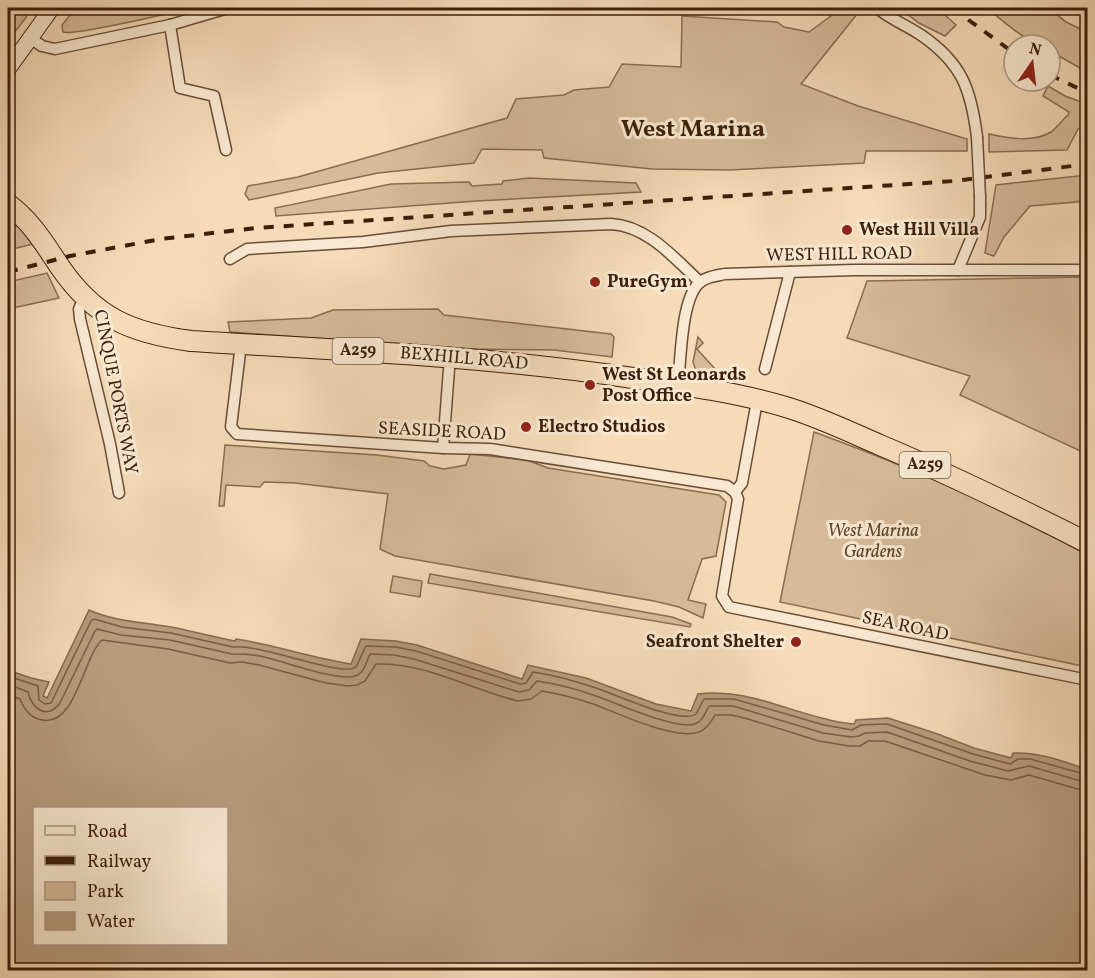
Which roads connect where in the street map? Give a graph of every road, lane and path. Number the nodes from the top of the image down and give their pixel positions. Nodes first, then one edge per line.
1 (52, 8) edge
2 (228, 8) edge
3 (877, 8) edge
4 (170, 25) junction
5 (30, 38) junction
6 (8, 69) edge
7 (226, 150) dead end
8 (8, 204) edge
9 (230, 259) dead end
10 (958, 270) junction
11 (1088, 270) edge
12 (790, 272) junction
13 (700, 282) junction
14 (84, 298) junction
15 (241, 344) junction
16 (450, 356) junction
17 (765, 369) dead end
18 (678, 384) junction
19 (758, 401) junction
20 (443, 448) junction
21 (735, 492) junction
22 (118, 493) dead end
23 (1088, 543) edge
24 (1088, 680) edge

1 - 5 street
2 - 4 street
3 - 10 street, bridge
4 - 5 street
4 - 7 street
5 - 6 street
8 - 14 highway, BEXHILL ROAD / A259
9 - 13 street
10 - 11 street, WEST HILL ROAD
10 - 12 street, WEST HILL ROAD
12 - 13 street, WEST HILL ROAD
12 - 17 street
13 - 18 street
14 - 15 highway, BEXHILL ROAD / A259
14 - 22 street, CINQUE PORTS WAY
15 - 16 highway, BEXHILL ROAD / A259
15 - 20 street, SEASIDE ROAD
16 - 18 highway, BEXHILL ROAD / A259
16 - 20 street
18 - 19 highway, BEXHILL ROAD / A259
19 - 21 street
19 - 23 highway, A259
20 - 21 street, SEASIDE ROAD
21 - 24 street, SEA ROAD

